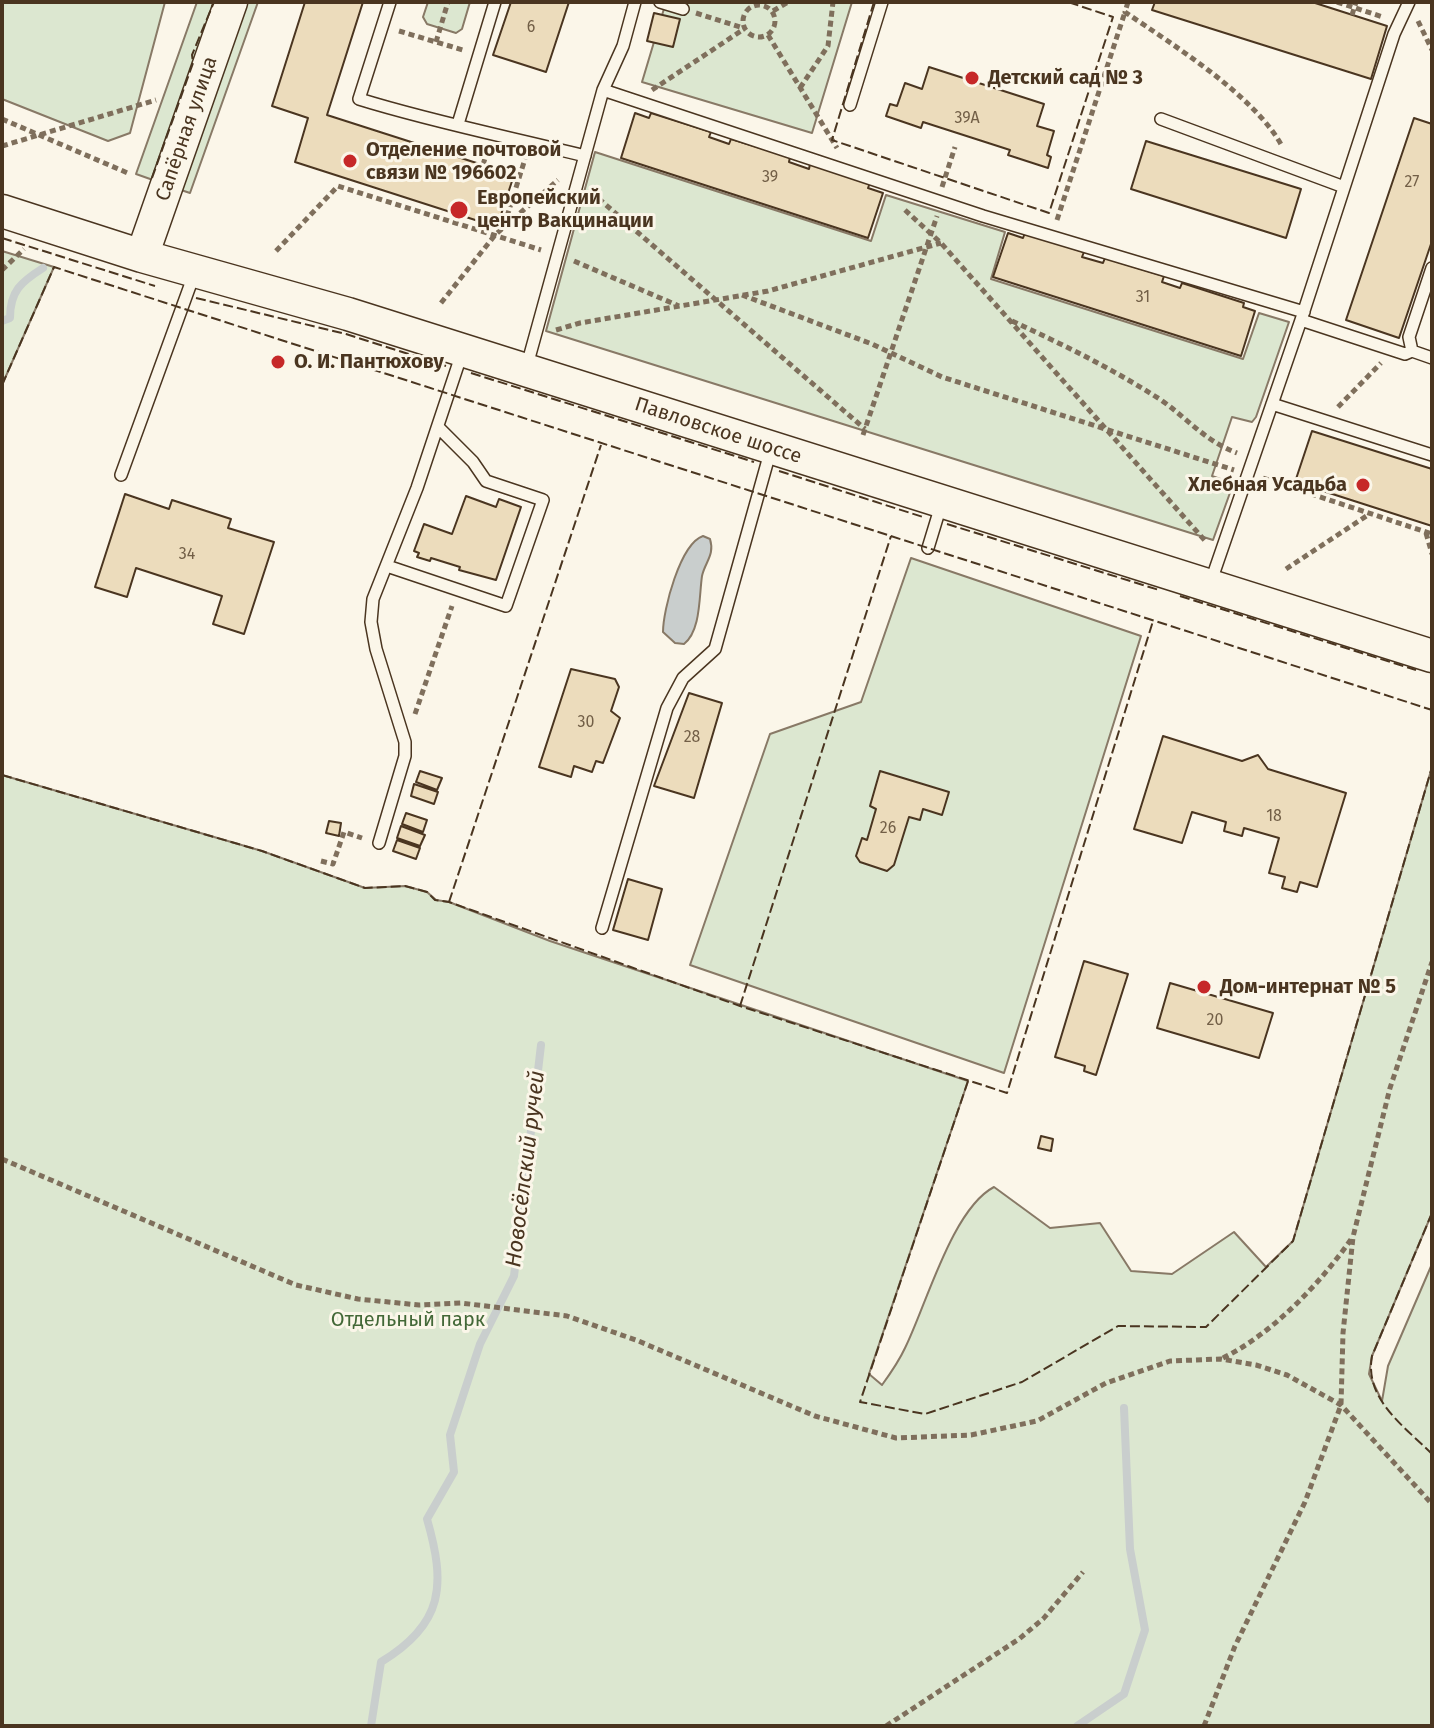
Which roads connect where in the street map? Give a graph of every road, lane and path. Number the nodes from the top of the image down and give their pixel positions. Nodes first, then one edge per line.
1 (231, 2) edge
2 (390, 2) edge
3 (448, 2) edge
4 (495, 2) edge
5 (635, 2) edge
6 (660, 2) edge
7 (788, 2) edge
8 (833, 2) edge
9 (882, 2) edge
10 (1128, 2) edge
11 (1337, 2) edge
12 (1409, 2) edge
13 (749, 5) edge
14 (1355, 5) edge
15 (683, 9) joint
16 (773, 11) junction
17 (1125, 12) junction
18 (1352, 15) dead end
19 (1399, 22) junction
20 (382, 26) junction
21 (744, 29) junction
22 (768, 35) junction
23 (436, 42) junction
24 (479, 55) junction
25 (800, 88) junction
26 (603, 90) junction
27 (156, 100) dead end
28 (636, 100) junction
29 (850, 105) dead end
30 (2, 119) edge
31 (1161, 119) dead end
32 (458, 124) junction
33 (40, 135) junction
34 (530, 142) junction
35 (2, 146) edge
36 (955, 147) dead end
37 (585, 156) junction
38 (1295, 168) junction
39 (850, 170) junction
40 (130, 174) dead end
41 (578, 181) junction
42 (1344, 187) junction
43 (939, 201) junction
44 (899, 205) dead end
45 (2, 211) edge
46 (504, 228) junction
47 (931, 234) junction
48 (495, 235) junction
49 (1051, 237) junction
50 (941, 243) junction
51 (927, 247) junction
52 (24, 249) dead end
53 (276, 251) dead end
54 (558, 255) junction
55 (142, 256) junction
56 (1432, 268) edge
57 (2, 270) edge
58 (195, 272) junction
59 (742, 295) junction
60 (717, 300) junction
61 (441, 303) dead end
62 (679, 306) junction
63 (1302, 316) junction
64 (1008, 319) junction
65 (544, 335) dead end
66 (463, 350) junction
67 (1392, 350) junction
68 (1412, 351) junction
69 (891, 353) junction
70 (1432, 358) edge
71 (525, 370) junction
72 (1272, 404) junction
73 (1324, 421) junction
74 (438, 427) junction
75 (1106, 431) junction
76 (772, 448) junction
77 (1432, 455) edge
78 (1253, 458) junction
79 (1220, 468) dead end
80 (121, 475) dead end
81 (1296, 489) dead end
82 (942, 502) junction
83 (1369, 514) junction
84 (1429, 533) edge
85 (1207, 544) dead end
86 (928, 548) dead end
87 (1432, 554) edge
88 (387, 566) junction
89 (1286, 569) dead end
90 (1209, 586) junction
91 (457, 590) junction
92 (1432, 656) edge
93 (405, 742) junction
94 (379, 843) joint
95 (321, 861) dead end
96 (602, 928) dead end
97 (1432, 962) edge
98 (2, 1159) edge
99 (1353, 1237) junction
100 (1221, 1359) junction
101 (1341, 1405) junction
102 (1432, 1504) edge
103 (1083, 1572) dead end
104 (886, 1726) edge
105 (1204, 1726) edge

1 - 55 main road, Сапёрная улица
2 - 20 lane
3 - 23 path
4 - 24 lane
5 - 26 lane
6 - 15 lane
7 - 16 path
8 - 25 path
9 - 29 lane
10 - 17 path
11 - 14 path
12 - 19 lane
13 - 16 path
13 - 21 path
14 - 18 path
14 - 19 path
15 - 21 path
16 - 22 path
17 - 38 path
17 - 49 path
19 - 42 lane
20 - 23 path
20 - 32 lane
21 - 22 path
21 - 28 path
22 - 25 path
23 - 24 path
24 - 32 lane
25 - 39 path
26 - 28 lane
26 - 37 lane
27 - 33 path
28 - 39 lane
30 - 33 path
31 - 38 lane
32 - 34 lane
33 - 35 path
33 - 40 path
34 - 37 lane
34 - 46 path
36 - 43 path
37 - 41 lane
37 - 46 path
38 - 42 lane
39 - 43 lane
41 - 54 lane
41 - 60 path
42 - 63 lane
43 - 47 path
43 - 49 lane
44 - 47 path
45 - 55 main road, Павловское шоссе
46 - 48 path
47 - 50 path
47 - 51 path
48 - 53 path
48 - 54 path
48 - 61 path
49 - 63 lane
50 - 51 path
50 - 64 path
51 - 59 path
51 - 69 path
52 - 57 path
54 - 62 path
54 - 71 lane
55 - 58 main road, Павловское шоссе
56 - 68 lane
58 - 66 main road, Павловское шоссе
58 - 80 lane
59 - 60 path
59 - 69 path
60 - 62 path
60 - 69 path
62 - 65 path
63 - 67 lane
63 - 72 lane
64 - 75 path
64 - 78 path
66 - 71 main road, Павловское шоссе
66 - 74 lane
67 - 68 lane
67 - 73 path
68 - 70 lane
69 - 75 path
71 - 76 main road, Павловское шоссе
72 - 73 lane
72 - 78 lane
73 - 77 lane
74 - 88 lane
74 - 91 lane
75 - 79 path
75 - 85 path
76 - 82 main road, Павловское шоссе
76 - 96 lane
78 - 90 lane
81 - 83 path
82 - 86 lane
82 - 90 main road, Павловское шоссе
83 - 84 path
83 - 89 path
84 - 87 path
88 - 91 lane
88 - 93 lane
90 - 92 main road, Павловское шоссе
91 - 93 path
93 - 94 lane
94 - 95 path
97 - 99 path
98 - 100 path
99 - 100 path
99 - 101 path
100 - 101 path
101 - 102 path
101 - 105 path
103 - 104 path

